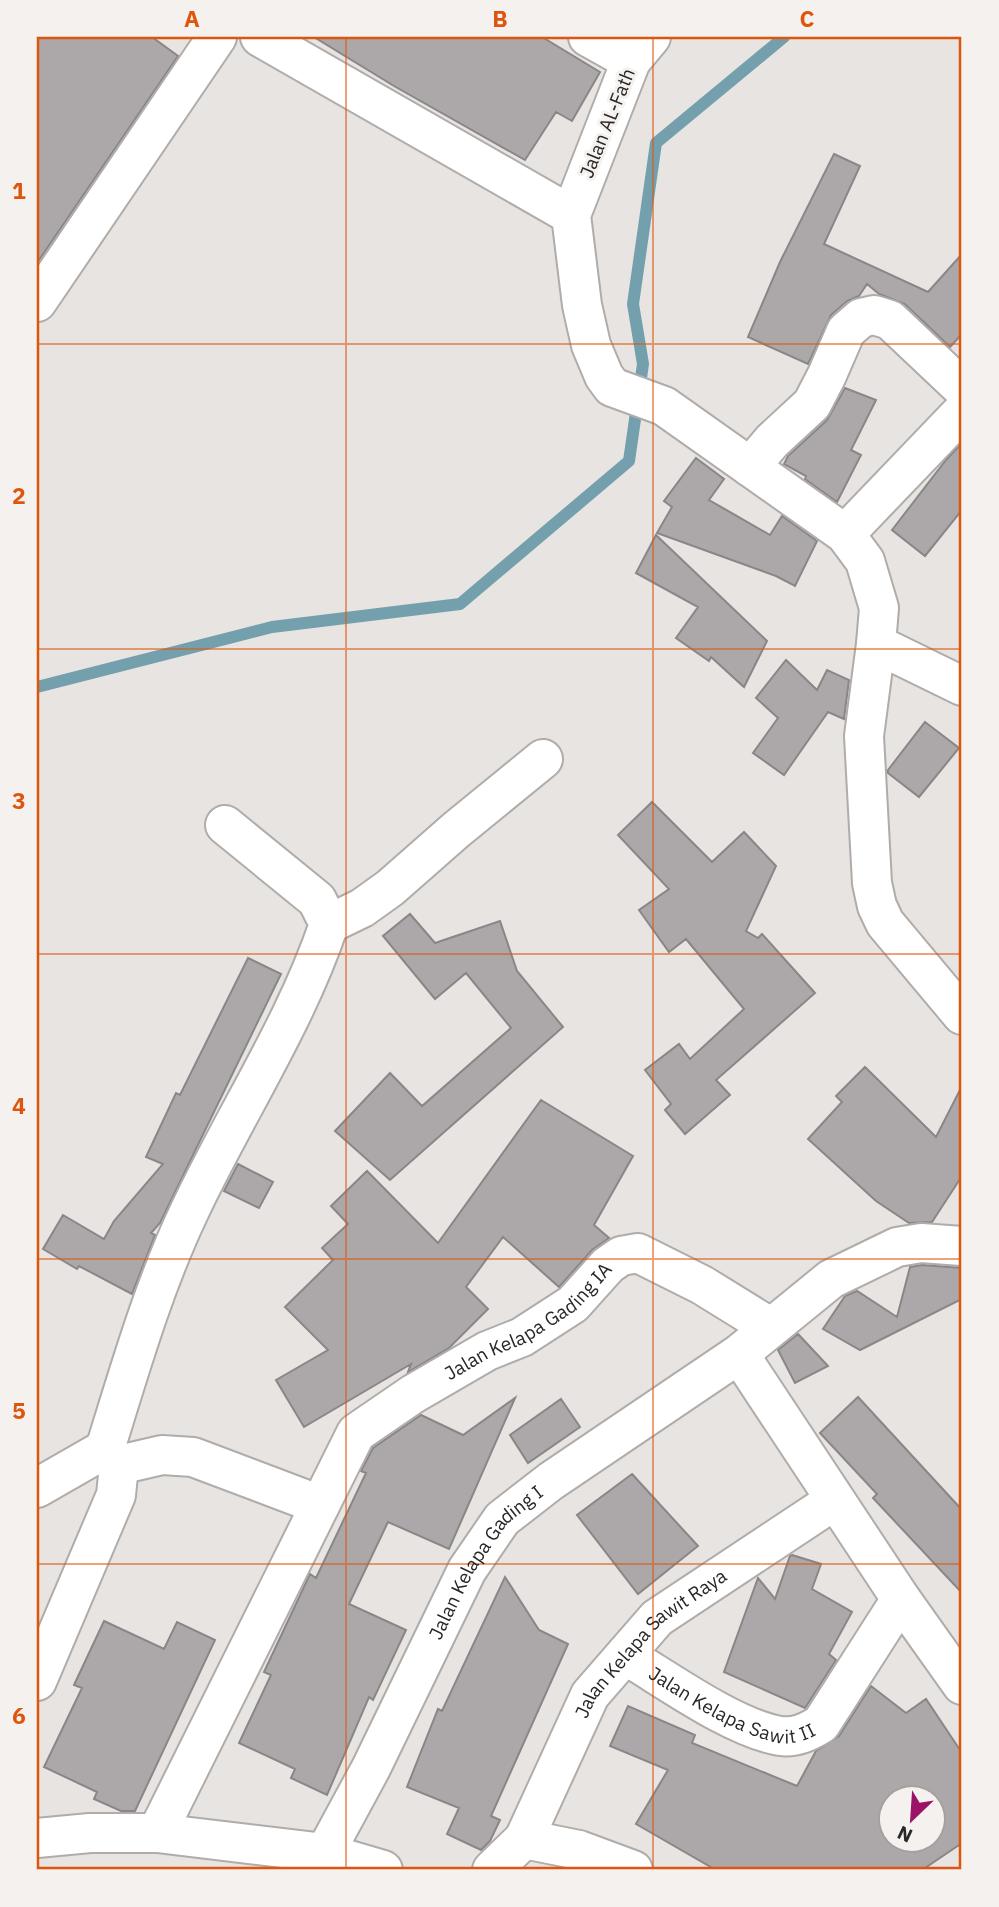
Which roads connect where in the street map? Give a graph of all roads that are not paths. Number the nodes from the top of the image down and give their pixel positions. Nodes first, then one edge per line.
1 (217, 37) edge
2 (260, 37) edge
3 (588, 37) edge
4 (641, 49) edge
5 (571, 215) junction
6 (37, 302) edge
7 (962, 388) edge
8 (962, 412) edge
9 (750, 467) junction
10 (845, 534) junction
11 (876, 644) junction
12 (962, 686) edge
13 (543, 760) dead end
14 (225, 825) dead end
15 (329, 924) junction
16 (959, 1001) edge
17 (962, 1246) edge
18 (770, 1327) junction
19 (739, 1354) junction
20 (112, 1457) junction
21 (37, 1489) edge
22 (835, 1500) junction
23 (320, 1505) junction
24 (901, 1600) junction
25 (625, 1655) junction
26 (37, 1681) edge
27 (962, 1685) edge
28 (157, 1833) junction
29 (37, 1838) edge
30 (524, 1839) junction
31 (325, 1853) junction
32 (383, 1870) edge
33 (492, 1870) edge
34 (633, 1870) edge

1 - 6 street
2 - 5 street
3 - 4 street
4 - 5 street, Jalan AL-Fath
5 - 9 street
7 - 9 street
8 - 10 street
9 - 10 street
10 - 11 street
11 - 12 street
11 - 16 street
13 - 15 street
14 - 15 street
15 - 20 street
17 - 18 street, Jalan Kelapa Gading I
18 - 19 street, Jalan Kelapa Gading I
18 - 23 street, Jalan Kelapa Gading IA
19 - 22 street
19 - 31 street, Jalan Kelapa Gading I
20 - 21 street
20 - 23 street
20 - 26 street
22 - 24 street
22 - 25 street, Jalan Kelapa Sawit Raya
23 - 28 street, Jalan Kelapa Gading IA
24 - 25 street, Jalan Kelapa Sawit II
24 - 27 street
25 - 30 street, Jalan Kelapa Sawit Raya
28 - 29 street
28 - 31 street
30 - 33 street
30 - 34 street
31 - 32 street

